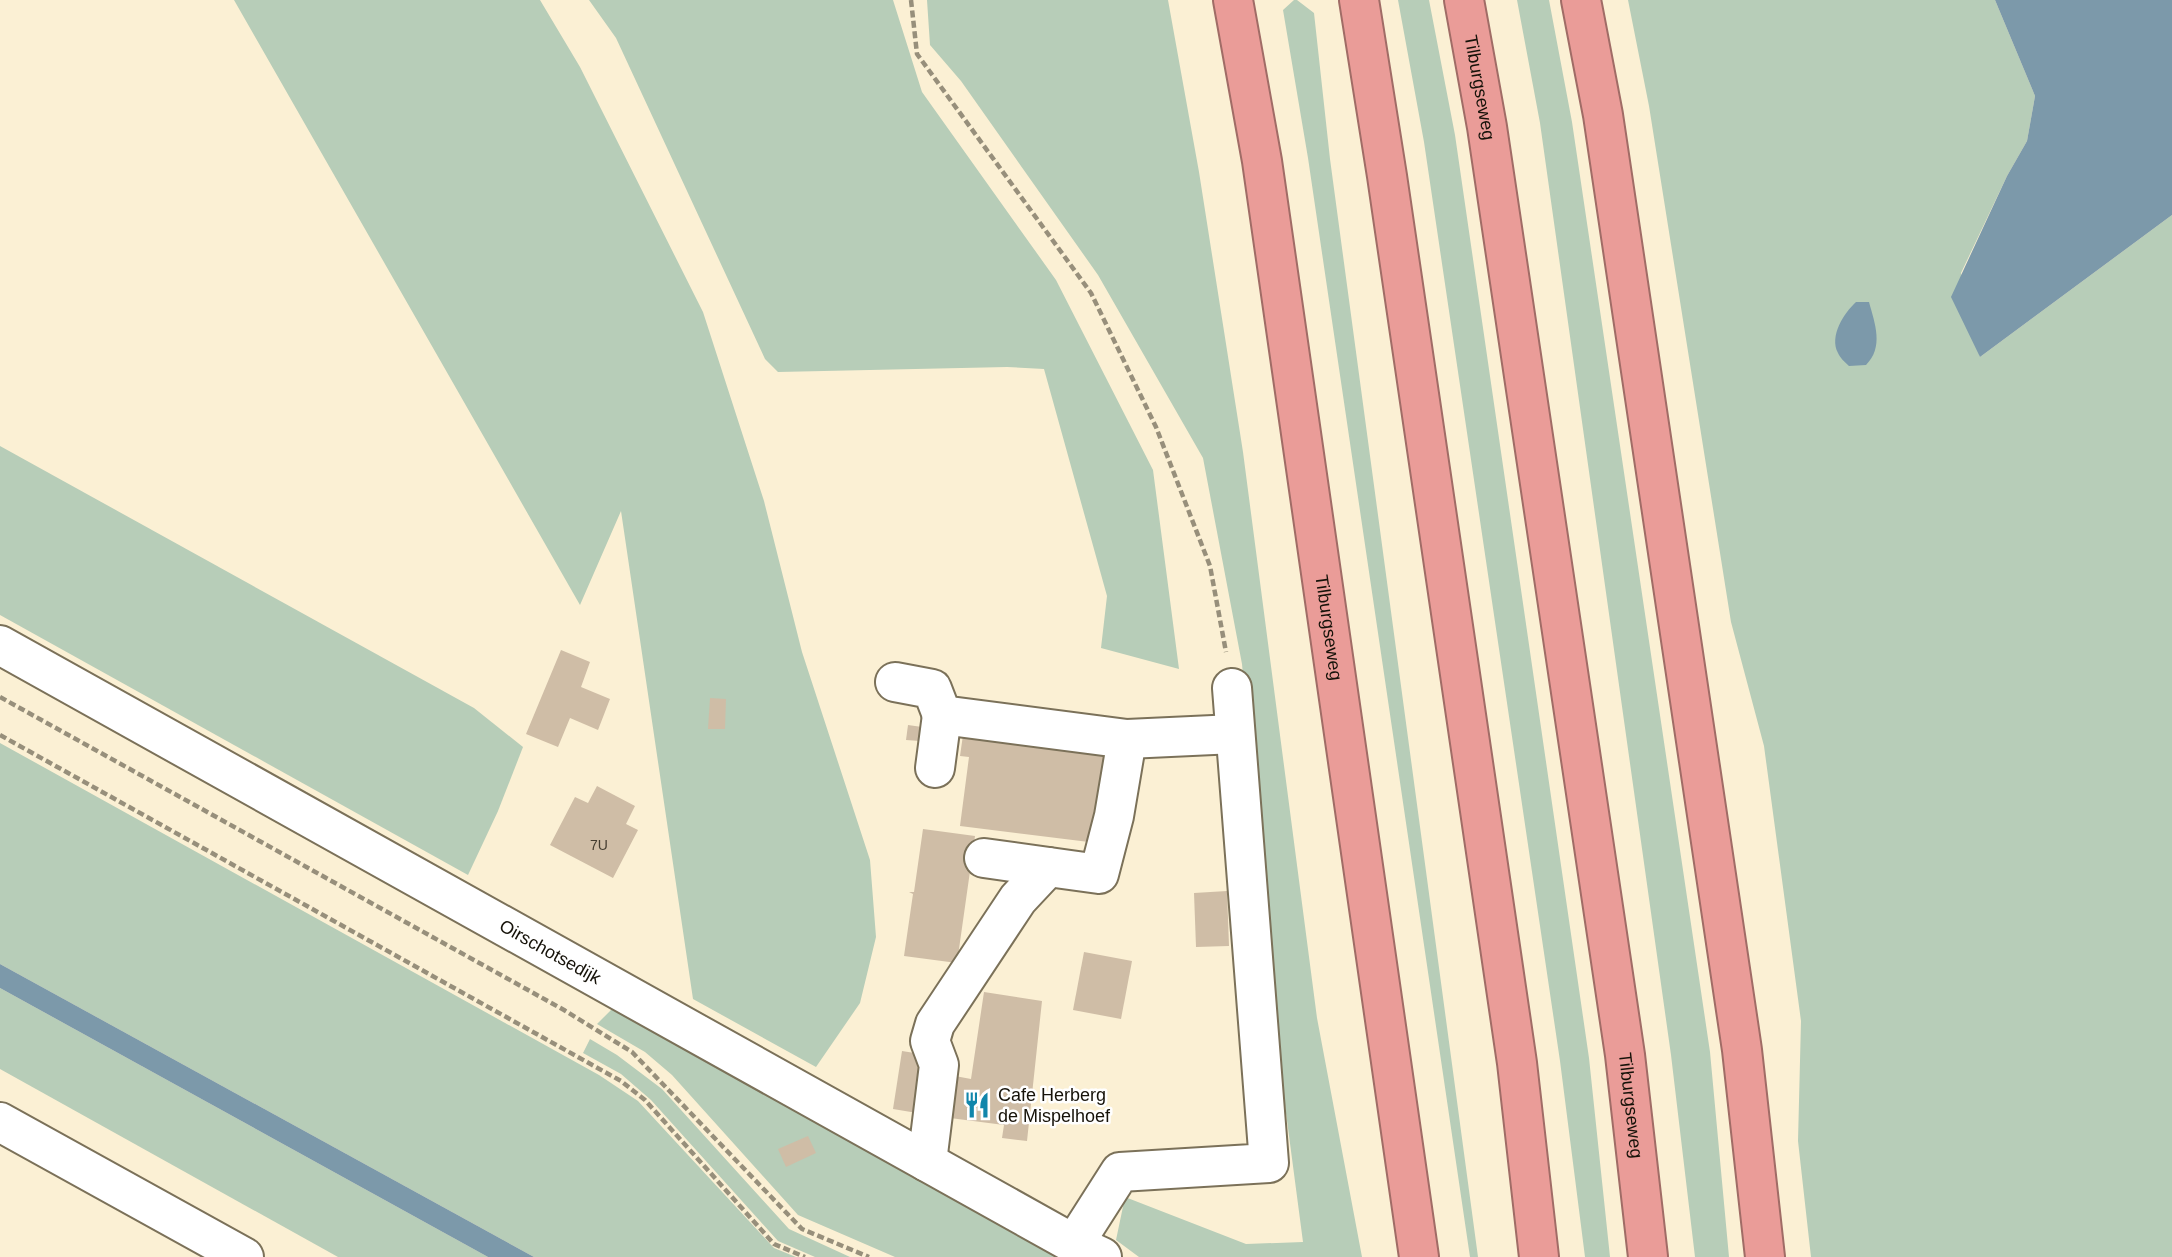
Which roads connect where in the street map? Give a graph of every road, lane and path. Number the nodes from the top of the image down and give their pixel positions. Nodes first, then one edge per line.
1 (911, 0) edge
2 (1233, 0) edge
3 (1359, 0) edge
4 (1464, 0) edge
5 (1581, 0) edge
6 (0, 645) edge
7 (895, 682) dead end
8 (1232, 688) joint
9 (0, 697) edge
10 (942, 715) junction
11 (1235, 734) junction
12 (0, 735) edge
13 (1127, 739) junction
14 (935, 768) dead end
15 (984, 858) dead end
16 (1048, 867) junction
17 (0, 1122) edge
18 (927, 1161) junction
19 (1088, 1250) edge
20 (244, 1257) edge
21 (805, 1257) edge
22 (869, 1257) edge
23 (1419, 1257) edge
24 (1539, 1257) edge
25 (1648, 1257) edge
26 (1765, 1257) edge

1 - 8 path
2 - 23 highway, Tilburgseweg
3 - 24 highway
4 - 25 highway, Tilburgseweg
5 - 26 highway
6 - 18 street, Oirschotsedijk
7 - 10 street
8 - 11 street
9 - 22 path
10 - 13 street
10 - 14 street
11 - 13 street
11 - 19 street
12 - 21 path
13 - 16 street
15 - 16 street
16 - 18 street
17 - 20 street
18 - 19 street, Oirschotsedijk

